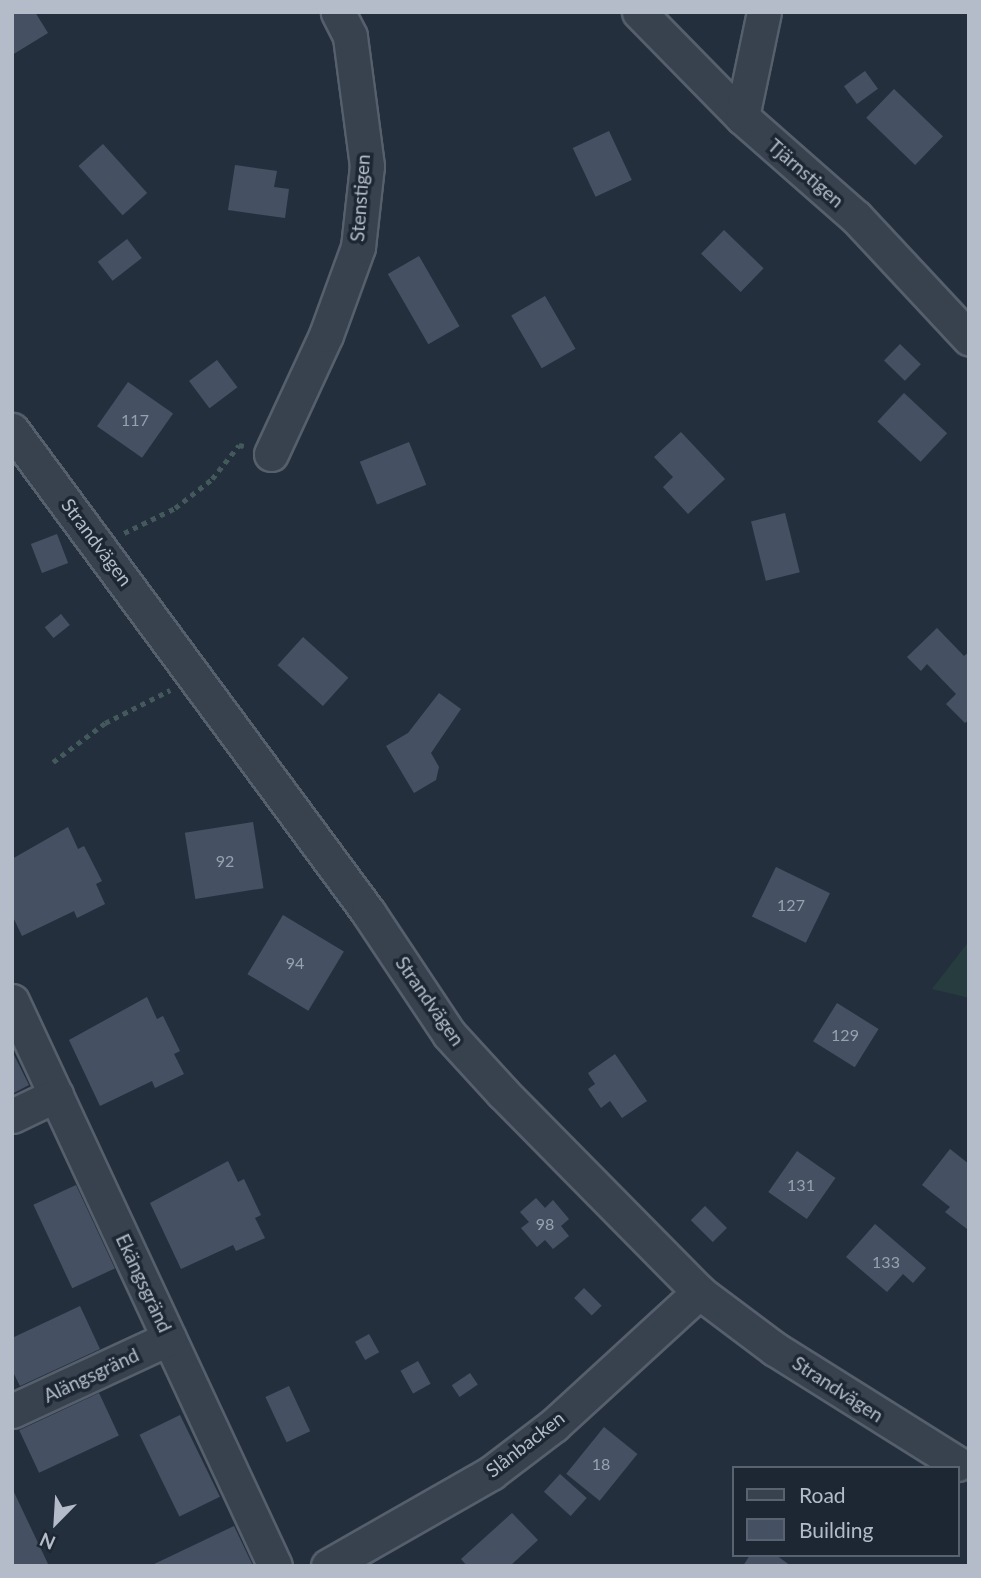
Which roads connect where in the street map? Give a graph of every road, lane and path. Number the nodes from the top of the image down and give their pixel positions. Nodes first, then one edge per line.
1 (338, 12) edge
2 (639, 12) edge
3 (764, 12) edge
4 (742, 117) junction
5 (969, 338) edge
6 (12, 430) edge
7 (239, 445) dead end
8 (271, 454) dead end
9 (101, 547) junction
10 (194, 674) junction
11 (53, 762) dead end
12 (12, 1001) edge
13 (56, 1095) junction
14 (12, 1116) edge
15 (699, 1292) junction
16 (169, 1338) junction
17 (12, 1411) edge
18 (958, 1464) dead end
19 (275, 1566) edge
20 (328, 1566) edge

1 - 8 street, Stenstigen
2 - 4 street, Tjärnstigen
3 - 4 street
4 - 5 street, Tjärnstigen
6 - 9 street, Strandvägen
7 - 9 path
9 - 10 street, Strandvägen
10 - 11 path
10 - 15 street, Strandvägen
12 - 13 street, Ekängsgränd
13 - 14 street
13 - 16 street, Ekängsgränd
15 - 18 street, Strandvägen
15 - 20 street, Slånbacken
16 - 17 street, Alängsgränd
16 - 19 street, Ekängsgränd

